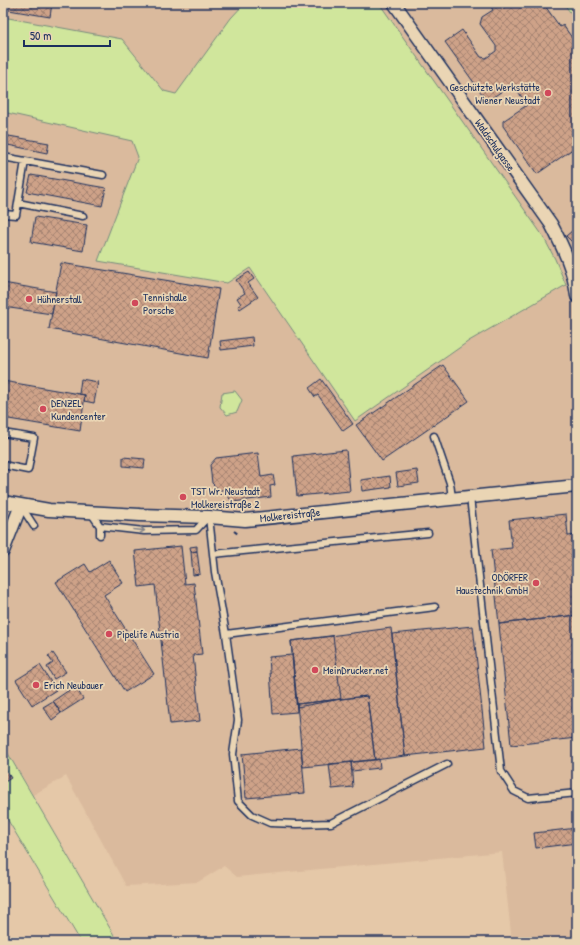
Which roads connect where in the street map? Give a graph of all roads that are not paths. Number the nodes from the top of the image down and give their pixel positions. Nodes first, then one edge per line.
1 (394, 3) edge
2 (3, 157) edge
3 (25, 161) junction
4 (103, 175) dead end
5 (18, 203) junction
6 (3, 214) edge
7 (83, 216) dead end
8 (577, 296) edge
9 (3, 433) edge
10 (434, 436) dead end
11 (3, 466) edge
12 (577, 486) edge
13 (470, 497) junction
14 (452, 498) junction
15 (3, 502) edge
16 (21, 505) junction
17 (90, 512) junction
18 (208, 517) junction
19 (34, 526) dead end
20 (100, 526) junction
21 (428, 533) dead end
22 (100, 535) dead end
23 (3, 551) edge
24 (213, 554) junction
25 (435, 608) dead end
26 (226, 634) junction
27 (446, 764) dead end
28 (577, 793) edge

1 - 8 street, Waldschulgasse
2 - 3 lane
3 - 4 lane
3 - 5 lane
5 - 6 lane
5 - 7 lane
9 - 11 lane
10 - 14 lane
12 - 13 street, Molkereistraße
13 - 14 street, Molkereistraße
13 - 28 lane
14 - 18 street, Molkereistraße
15 - 16 street, Molkereistraße
16 - 17 street, Molkereistraße
16 - 19 lane
16 - 23 street
17 - 18 street, Molkereistraße
17 - 20 lane
20 -> 18 lane
18 - 24 lane
20 - 22 lane
21 - 24 lane
24 - 26 lane
25 - 26 lane
26 - 27 lane

